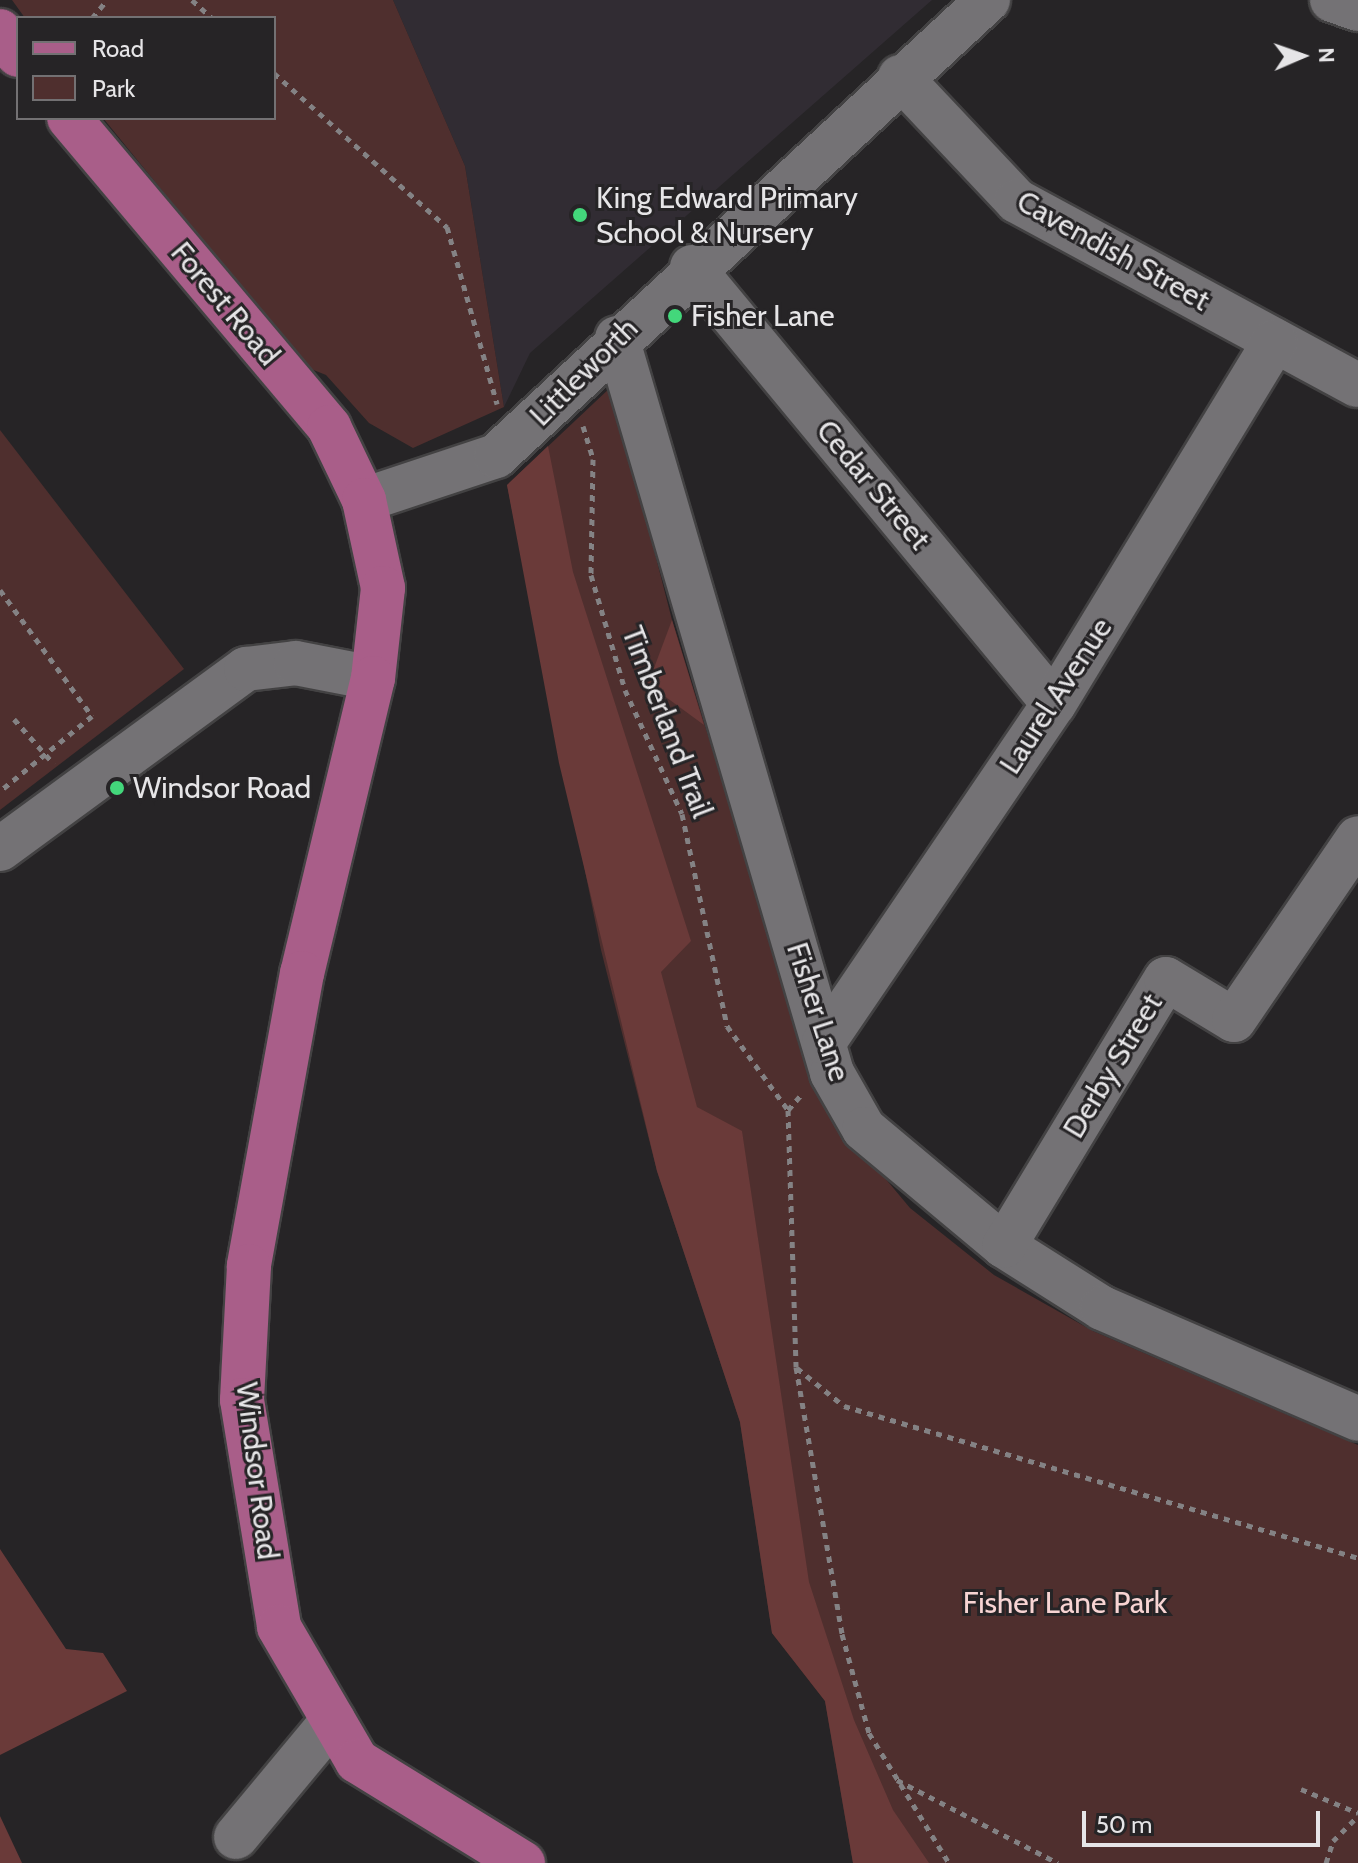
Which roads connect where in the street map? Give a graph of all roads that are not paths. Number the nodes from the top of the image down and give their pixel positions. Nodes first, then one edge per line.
1 (988, 0) edge
2 (1332, 0) edge
3 (1358, 9) edge
4 (0, 31) edge
5 (16, 52) edge
6 (900, 77) junction
7 (71, 120) edge
8 (692, 267) junction
9 (617, 338) junction
10 (1275, 341) junction
11 (1358, 385) edge
12 (364, 500) junction
13 (373, 678) junction
14 (1054, 704) junction
15 (1358, 838) edge
16 (0, 849) edge
17 (824, 1042) junction
18 (1004, 1246) junction
19 (1358, 1419) edge
20 (333, 1720) junction
21 (236, 1837) dead end
22 (478, 1852) edge
23 (523, 1863) edge

1 - 6 street, Littleworth
2 - 3 street
4 - 5 main road
6 - 8 street, Littleworth
6 - 10 street, Cavendish Street
7 - 12 main road, Forest Road
8 - 9 street, Littleworth
8 - 14 street, Cedar Street
9 - 12 street, Littleworth
9 - 17 street, Fisher Lane
10 - 11 street, Cavendish Street
10 - 14 street, Laurel Avenue
12 - 13 main road, Windsor Road
13 - 16 street
13 - 20 main road, Windsor Road
14 - 17 street, Laurel Avenue
15 - 18 street, Derby Street
17 - 18 street, Fisher Lane
18 - 19 street, Fisher Lane
20 - 21 street
20 - 22 main road, Windsor Road
22 - 23 main road, Windsor Road

